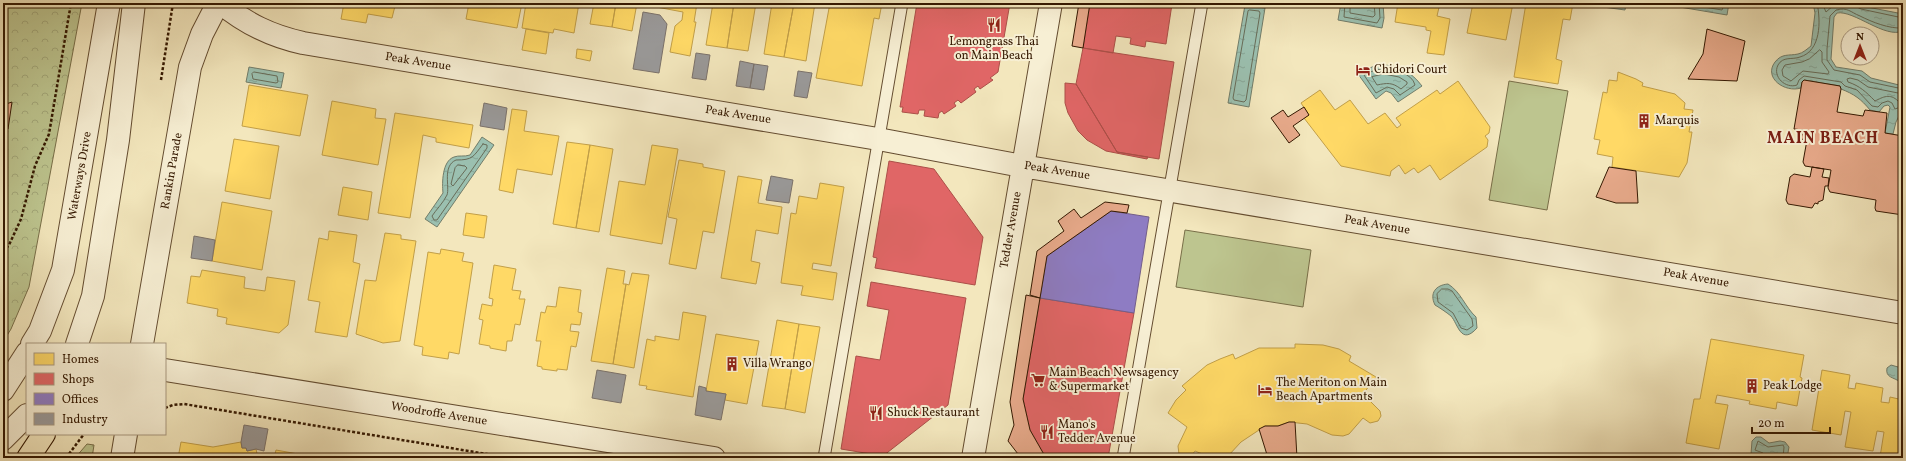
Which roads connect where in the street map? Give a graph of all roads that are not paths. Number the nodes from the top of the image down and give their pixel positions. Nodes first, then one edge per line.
1 (109, 3) edge
2 (134, 3) edge
3 (218, 3) edge
4 (221, 3) edge
5 (902, 3) edge
6 (1051, 3) edge
7 (1202, 3) edge
8 (878, 138) junction
9 (1022, 166) junction
10 (1170, 190) junction
11 (1903, 313) edge
12 (33, 343) edge
13 (77, 343) edge
14 (142, 343) edge
15 (26, 355) edge
16 (166, 370) edge
17 (3, 390) edge
18 (26, 416) edge
19 (43, 435) edge
20 (126, 435) edge
21 (3, 439) edge
22 (28, 458) edge
23 (122, 458) edge
24 (714, 458) edge
25 (824, 458) edge
26 (973, 458) edge
27 (1123, 458) edge

1 - 12 street, Waterways Drive
2 - 13 street
3 - 14 street, Rankin Parade
4 - 8 street, Peak Avenue
5 - 8 lane
6 - 9 street, Tedder Avenue
7 - 10 lane
8 - 9 street, Peak Avenue
8 - 25 lane
9 - 10 street, Peak Avenue
9 - 26 street, Tedder Avenue
10 - 11 street, Peak Avenue
10 - 27 lane
15 - 17 street
16 - 24 street, Woodroffe Avenue
18 - 21 street
19 - 22 highway
20 - 23 street

